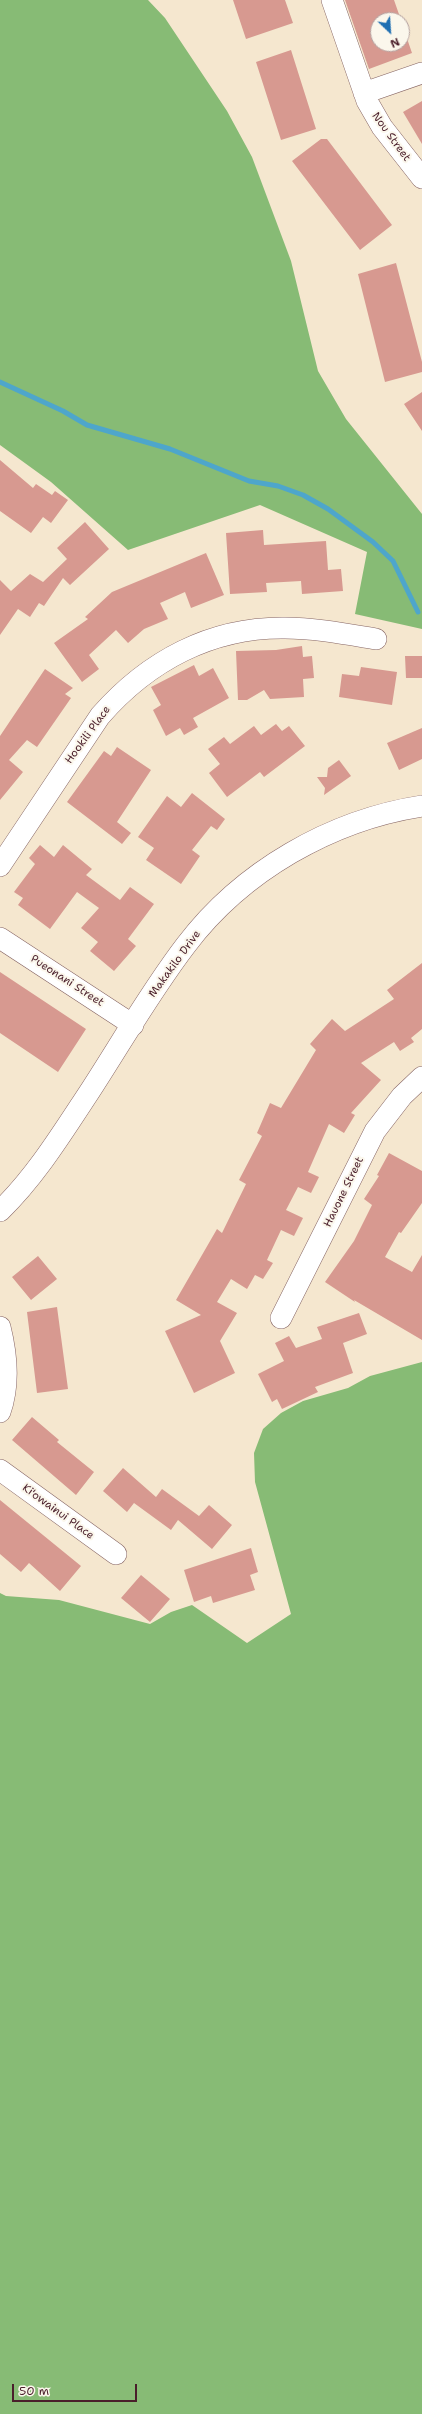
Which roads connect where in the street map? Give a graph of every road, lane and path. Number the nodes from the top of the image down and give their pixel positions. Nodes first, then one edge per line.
1 (332, 0) edge
2 (422, 73) edge
3 (364, 93) junction
4 (422, 178) edge
5 (376, 639) dead end
6 (422, 806) edge
7 (0, 866) edge
8 (0, 938) edge
9 (133, 1024) junction
10 (422, 1077) edge
11 (0, 1211) edge
12 (281, 1318) dead end
13 (0, 1327) edge
14 (0, 1412) edge
15 (0, 1470) edge
16 (116, 1554) dead end

1 - 3 street, Nou Street
2 - 3 street
3 - 4 street, Nou Street
5 - 7 street, Hookili Place
6 - 9 street, Makakilo Drive
8 - 9 street, Pueonani Street
9 - 11 street, Makakilo Drive
10 - 12 street, Hauone Street
13 - 14 street
15 - 16 street, Ki'owainui Place

